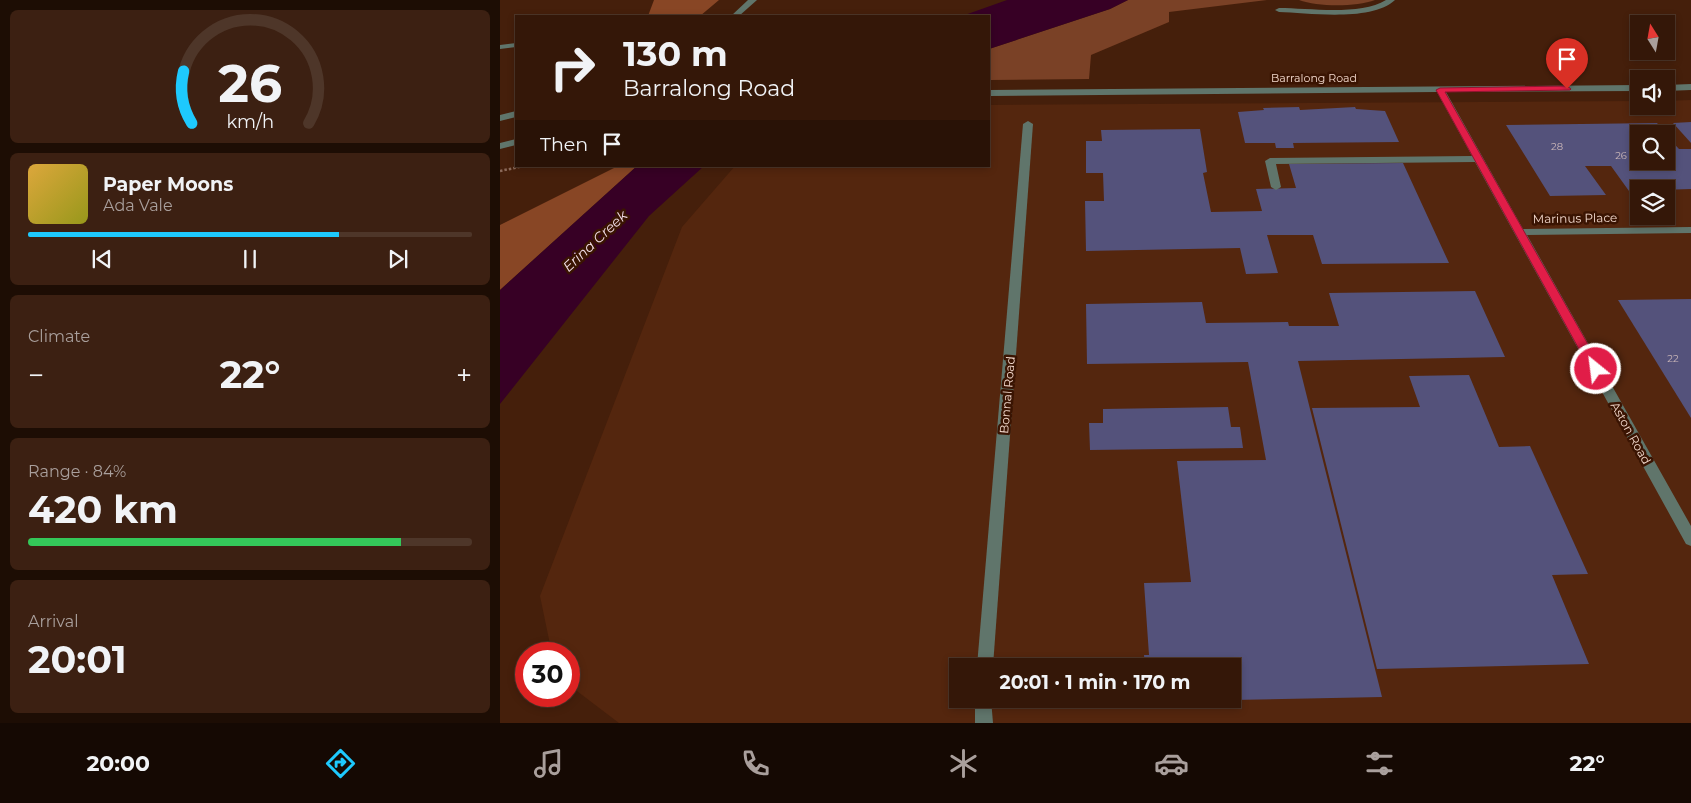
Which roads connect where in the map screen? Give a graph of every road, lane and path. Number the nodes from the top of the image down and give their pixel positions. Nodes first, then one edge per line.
1 (753, 0) edge
2 (1391, 0) edge
3 (1279, 10) dead end
4 (736, 15) edge
5 (515, 45) edge
6 (500, 47) edge
7 (1630, 88) edge
8 (1675, 88) edge
9 (1691, 88) edge
10 (1440, 90) junction
11 (990, 93) edge
12 (515, 114) edge
13 (500, 118) edge
14 (1028, 124) dead end
15 (515, 142) edge
16 (500, 146) edge
17 (1479, 159) junction
18 (519, 167) edge
19 (500, 171) edge
20 (1276, 187) dead end
21 (1691, 230) edge
22 (1520, 232) junction
23 (1691, 540) edge
24 (986, 658) edge
25 (983, 708) edge
26 (984, 723) edge

1 - 4 street
2 - 3 street
5 - 6 street
7 - 10 street, Barralong Road
8 - 9 street
10 - 11 street, Barralong Road
10 - 17 street, Aston Road
12 - 13 street
14 - 24 street, Bonnal Road
15 - 16 street
17 - 20 street
17 - 22 street, Aston Road
18 - 19 path
21 - 22 street, Marinus Place
22 - 23 street, Aston Road
25 - 26 street

